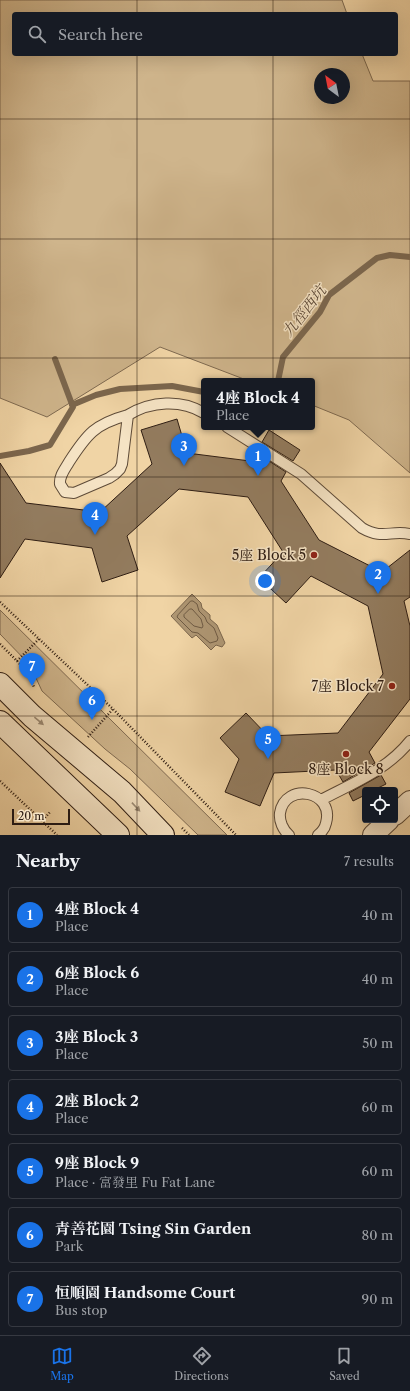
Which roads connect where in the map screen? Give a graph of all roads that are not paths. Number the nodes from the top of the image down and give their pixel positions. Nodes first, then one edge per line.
1 (201, 412) edge
2 (128, 415) junction
3 (232, 430) edge
4 (410, 534) edge
5 (0, 684) edge
6 (0, 722) edge
7 (410, 741) edge
8 (321, 800) junction
9 (410, 801) edge
10 (398, 812) edge
11 (386, 823) edge
12 (118, 835) edge
13 (163, 835) edge
14 (289, 835) edge
15 (318, 835) edge
16 (372, 835) edge

1 - 2 lane
2 - 2 lane
3 - 4 lane
5 -> 13 main road
6 - 12 main road
7 - 8 lane
8 - 14 lane
8 - 15 lane
9 - 10 street
11 - 16 street

